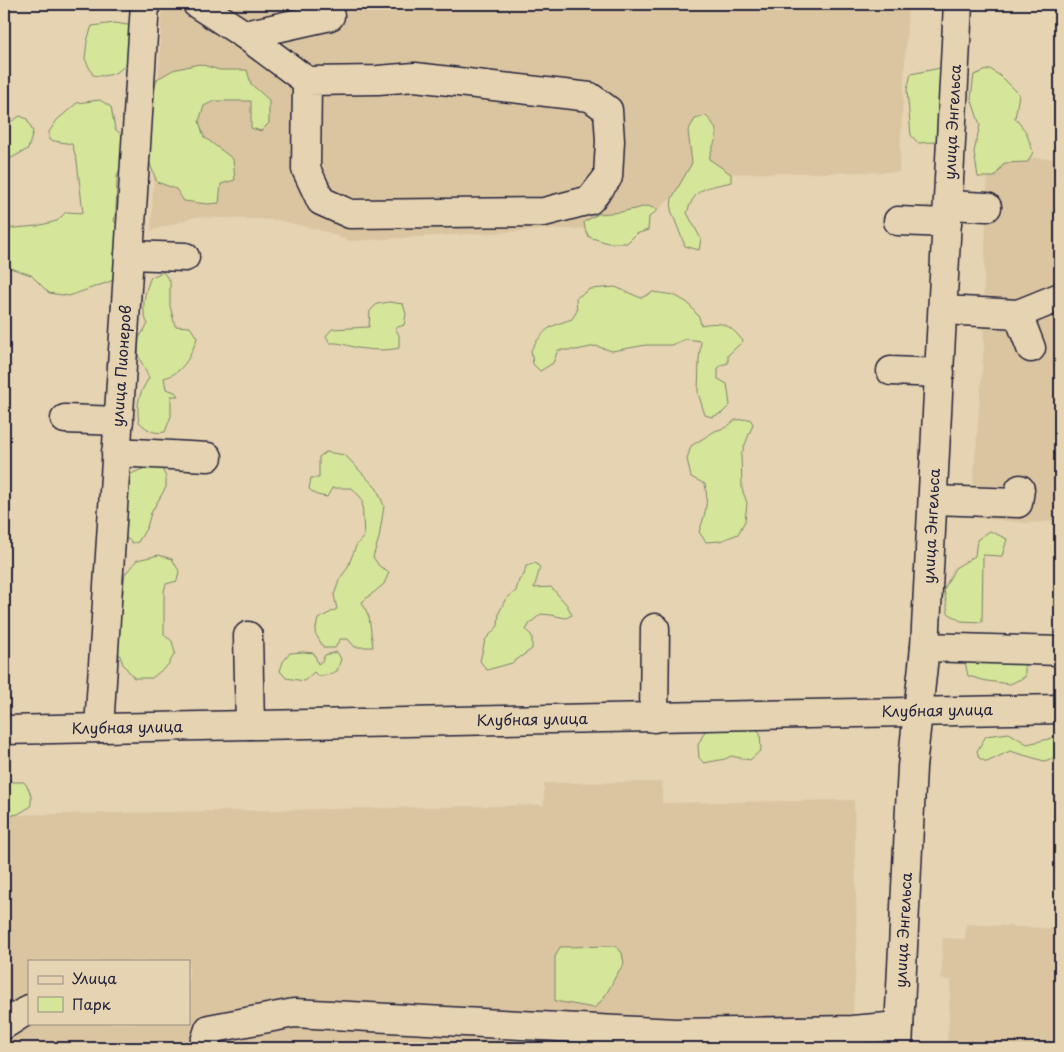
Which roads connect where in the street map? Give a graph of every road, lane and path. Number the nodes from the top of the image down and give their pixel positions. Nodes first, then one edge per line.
1 (145, 4) edge
2 (197, 4) edge
3 (958, 4) edge
4 (330, 16) dead end
5 (245, 34) junction
6 (307, 81) junction
7 (987, 207) dead end
8 (948, 214) junction
9 (898, 221) dead end
10 (129, 255) junction
11 (185, 257) dead end
12 (1060, 297) edge
13 (943, 310) junction
14 (1018, 314) junction
15 (1031, 348) dead end
16 (891, 371) dead end
17 (940, 373) junction
18 (65, 419) dead end
19 (119, 421) junction
20 (116, 452) junction
21 (208, 458) dead end
22 (1020, 489) dead end
23 (933, 500) junction
24 (655, 628) dead end
25 (248, 636) dead end
26 (925, 647) junction
27 (1060, 652) edge
28 (1060, 709) edge
29 (917, 711) junction
30 (654, 718) junction
31 (250, 725) junction
32 (99, 728) junction
33 (4, 730) edge
34 (28, 1010) edge
35 (4, 1025) edge
36 (200, 1033) edge
37 (898, 1037) edge

1 - 10 street, улица Пионеров
2 - 5 street
3 - 8 street, улица Энгельса
4 - 5 street
5 - 6 street
6 - 6 street
7 - 8 street
8 - 9 street
8 - 13 street, улица Энгельса
10 - 11 street
10 - 19 street, улица Пионеров
12 - 14 street
13 - 14 street
13 - 17 street, улица Энгельса
14 - 15 street
16 - 17 street
17 - 23 street, улица Энгельса
18 - 19 street
19 - 20 street, улица Пионеров
20 - 21 street
20 - 32 street, улица Пионеров
22 - 23 street
23 - 26 street, улица Энгельса
24 - 30 street
25 - 31 street
26 - 27 street
26 - 29 street, улица Энгельса
28 - 29 street, Клубная улица
29 - 30 street, Клубная улица
29 - 37 street, улица Энгельса
30 - 31 street, Клубная улица
31 - 32 street, Клубная улица
32 - 33 street, Клубная улица
34 - 35 street
36 - 37 street

